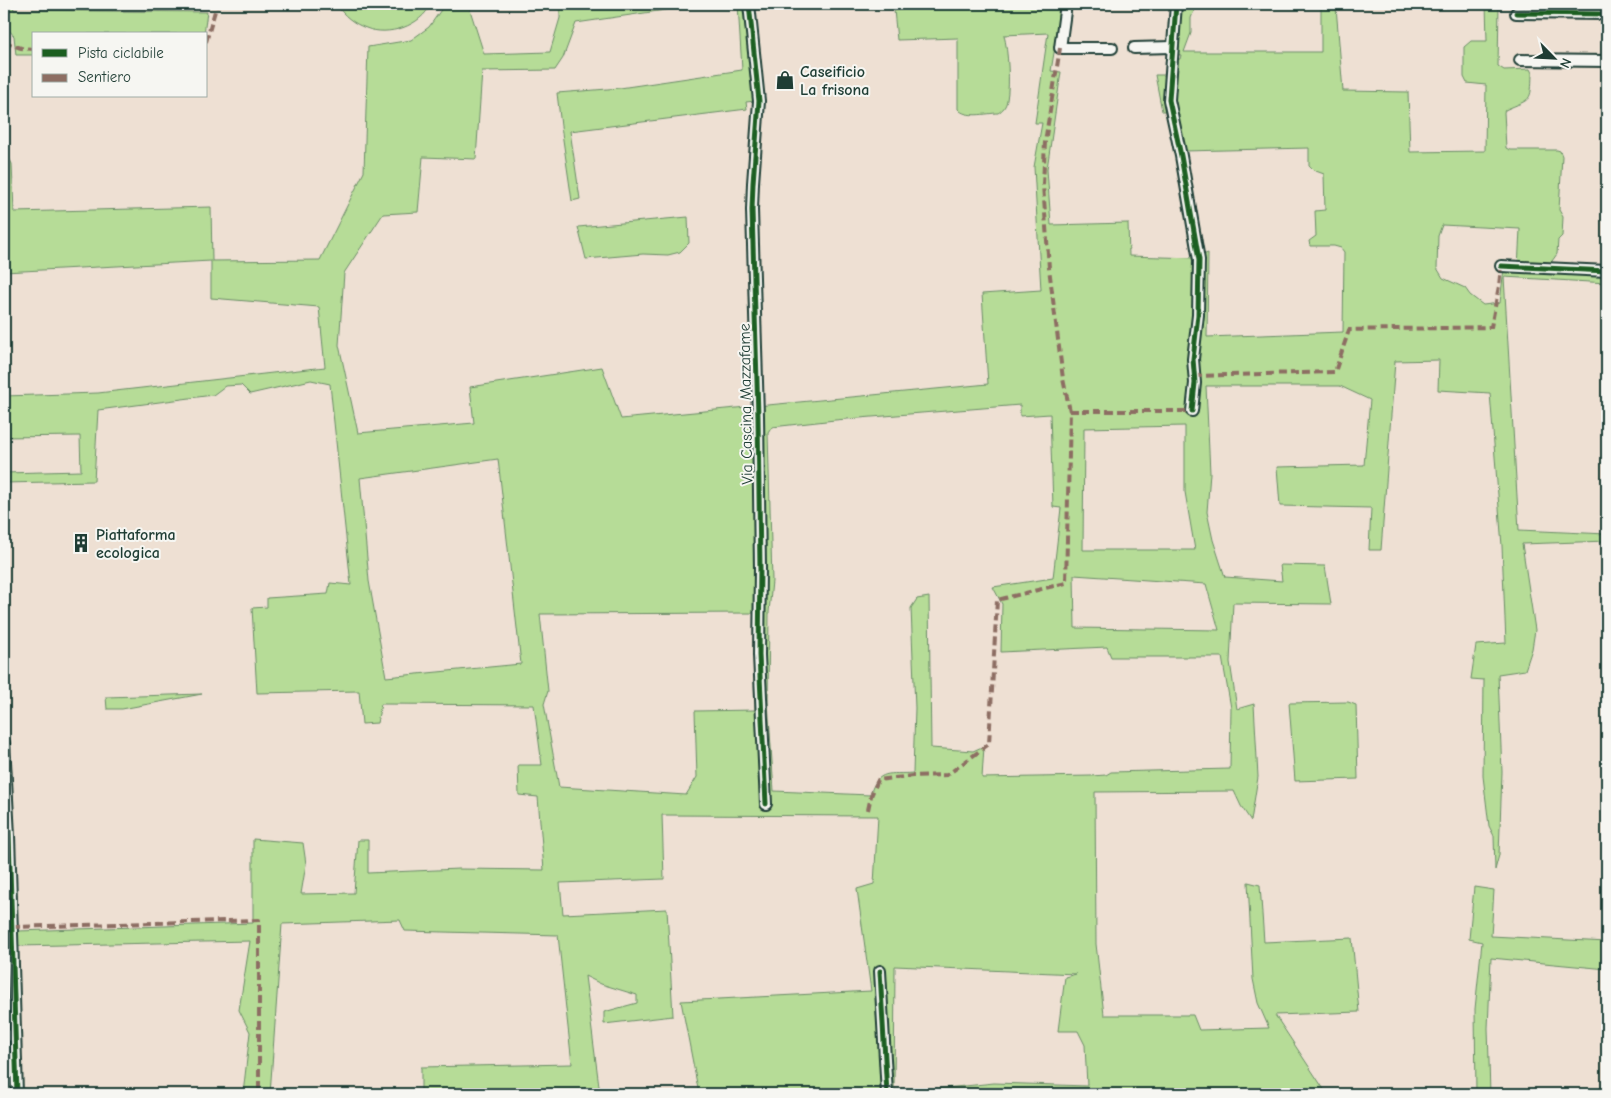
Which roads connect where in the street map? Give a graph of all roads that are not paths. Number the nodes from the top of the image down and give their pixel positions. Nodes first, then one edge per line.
1 (749, 4) edge
2 (1066, 4) edge
3 (1176, 4) edge
4 (1516, 13) dead end
5 (1607, 14) edge
6 (1112, 48) dead end
7 (1134, 48) dead end
8 (1172, 48) junction
9 (1520, 60) dead end
10 (1607, 61) edge
11 (1501, 266) dead end
12 (1607, 271) edge
13 (1192, 411) dead end
14 (4, 742) edge
15 (766, 804) dead end
16 (880, 971) dead end
17 (4, 1036) edge
18 (15, 1036) junction
19 (17, 1094) edge
20 (887, 1094) edge

1 - 15 street, Via Cascina Mazzafame
2 - 6 street
3 - 8 street
4 - 5 street
7 - 8 street
8 - 13 street
9 - 10 street
11 - 12 street
14 - 18 street
16 - 20 street
17 - 18 street
18 - 19 street

